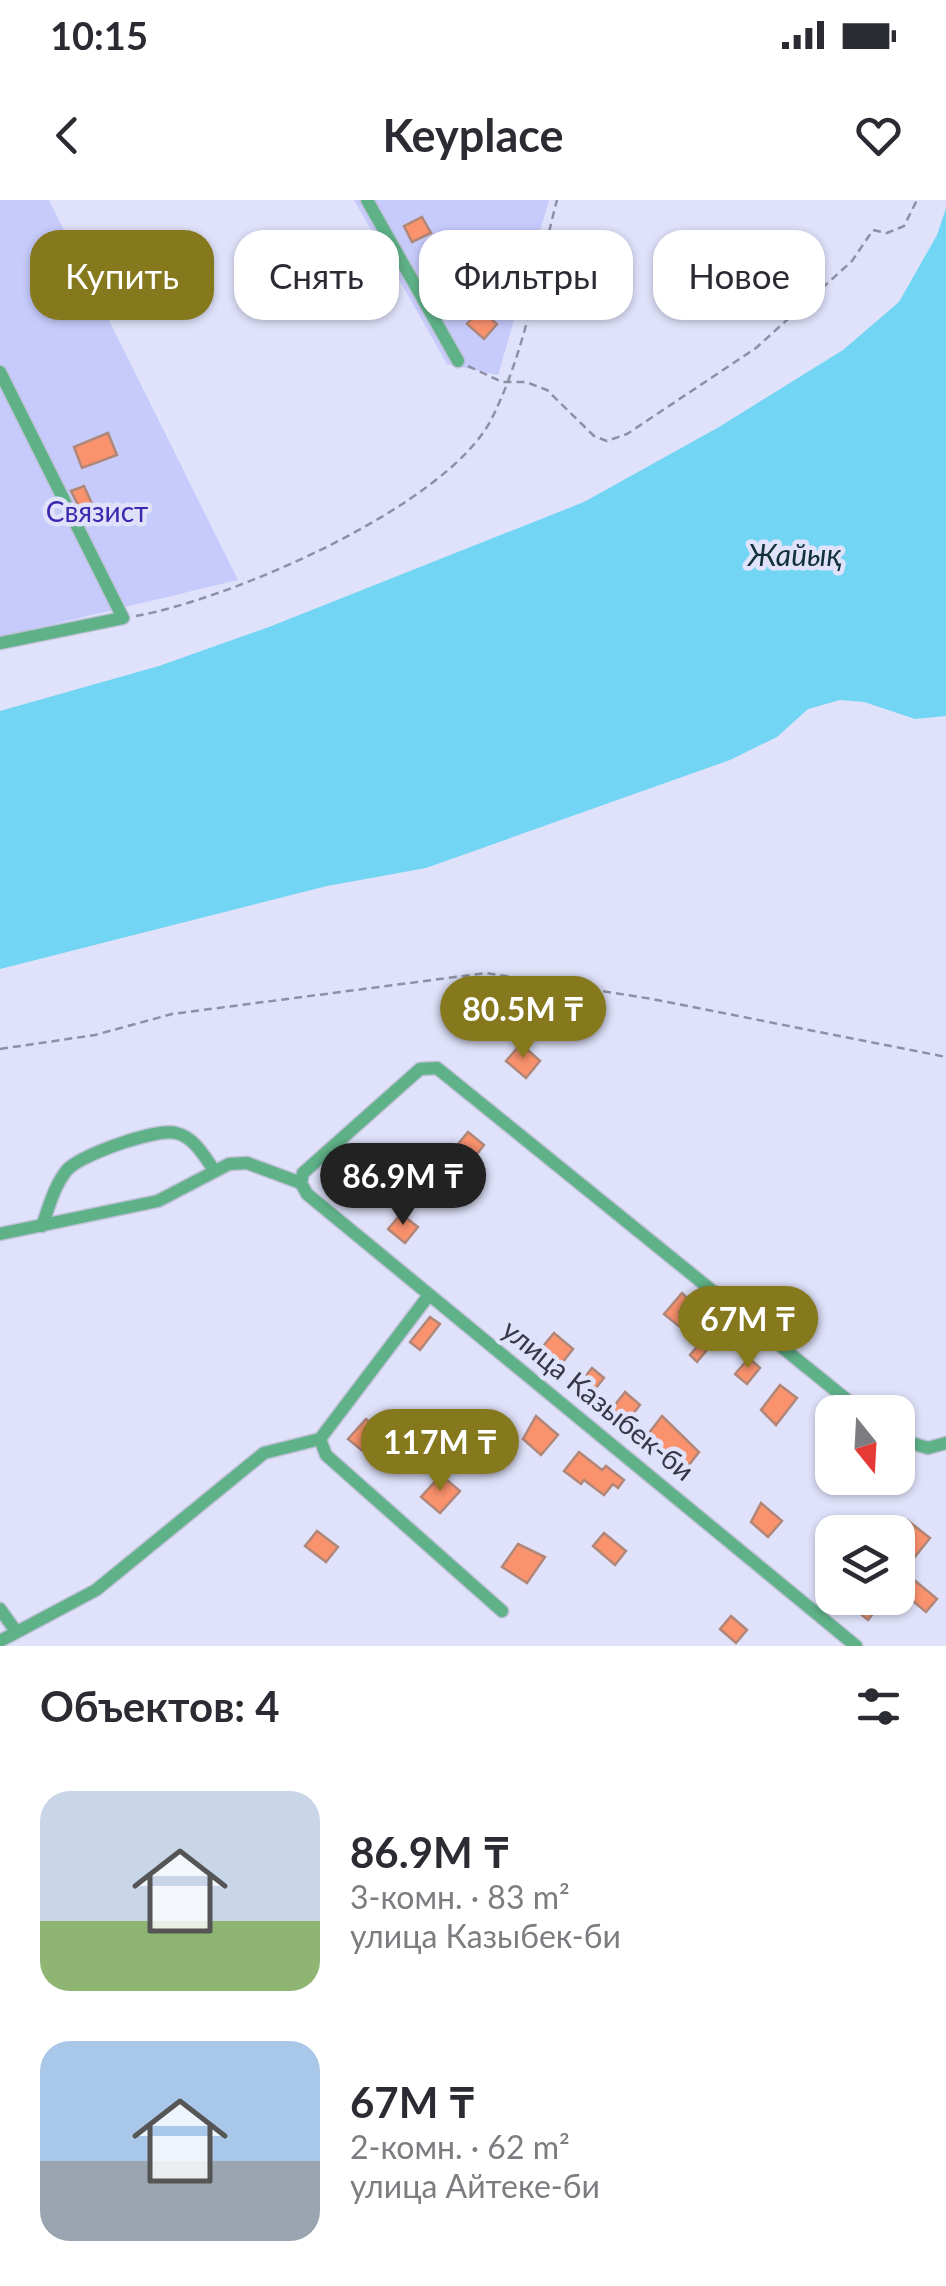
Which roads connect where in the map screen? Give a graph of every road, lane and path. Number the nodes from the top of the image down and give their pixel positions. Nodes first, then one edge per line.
1 (367, 200) edge
2 (557, 200) edge
3 (917, 200) edge
4 (458, 361) joint
5 (0, 372) edge
6 (507, 382) junction
7 (123, 618) junction
8 (0, 643) edge
9 (0, 1049) edge
10 (946, 1057) edge
11 (214, 1170) junction
12 (304, 1189) junction
13 (42, 1226) junction
14 (1, 1234) edge
15 (429, 1296) junction
16 (841, 1395) edge
17 (320, 1440) junction
18 (946, 1444) edge
19 (915, 1445) edge
20 (0, 1610) edge
21 (502, 1611) dead end
22 (15, 1630) junction
23 (0, 1642) edge
24 (856, 1646) edge

1 - 4 street
2 - 6 path
3 - 6 path
4 - 6 path
5 - 7 street
6 - 7 path
7 - 8 street
9 - 10 path
11 - 12 street, улица Казыбек-би
11 - 13 street
11 - 13 street
12 - 15 street, улица Казыбек-би
12 - 16 street
13 - 14 street
15 - 17 street
15 - 24 street, улица Казыбек-би
17 - 21 street
17 - 22 street
18 - 19 street
20 - 22 street
22 - 23 street

